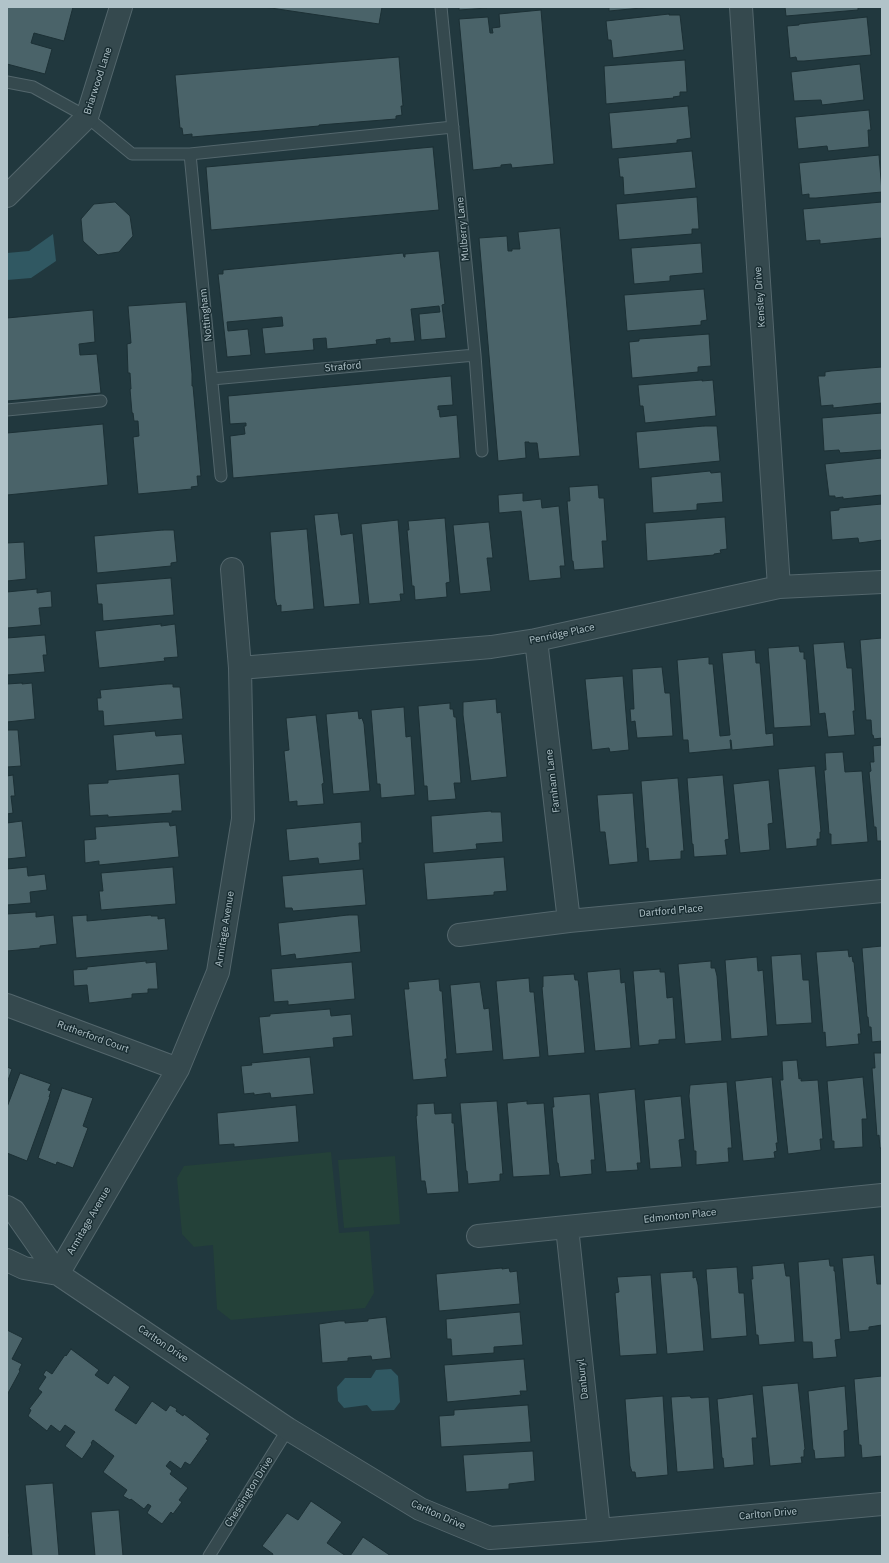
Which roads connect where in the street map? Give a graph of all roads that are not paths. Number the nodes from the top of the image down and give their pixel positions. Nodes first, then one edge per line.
1 (121, 7) edge
2 (441, 7) edge
3 (740, 7) edge
4 (7, 82) edge
5 (87, 117) junction
6 (453, 126) junction
7 (190, 154) junction
8 (7, 196) edge
9 (475, 355) junction
10 (212, 379) junction
11 (100, 401) dead end
12 (7, 410) edge
13 (482, 451) dead end
14 (221, 476) dead end
15 (232, 569) dead end
16 (882, 582) edge
17 (779, 587) junction
18 (536, 640) junction
19 (240, 668) junction
20 (882, 891) edge
21 (569, 921) junction
22 (459, 935) dead end
23 (7, 1005) edge
24 (178, 1069) junction
25 (882, 1195) edge
26 (7, 1207) edge
27 (567, 1227) junction
28 (478, 1236) dead end
29 (13, 1268) edge
30 (58, 1274) junction
31 (288, 1429) junction
32 (882, 1504) edge
33 (599, 1530) junction
34 (209, 1556) edge

1 - 5 street, Briarwood Lane
2 - 6 lane, Mulberry Lane
3 - 17 street, Kensley Drive
4 - 5 lane
5 - 7 lane
5 - 8 street, Briarwood Lane
6 - 7 lane
6 - 9 lane, Mulberry Lane
7 - 10 lane, Nottingham
9 - 10 lane, Straford
9 - 13 lane, Mulberry Lane
10 - 14 lane, Nottingham
11 - 12 lane
15 - 19 street, Armitage Avenue
16 - 17 street, Penridge Place
17 - 18 street, Penridge Place
18 - 19 street, Penridge Place
18 - 21 street, Farnham Lane
19 - 24 street, Armitage Avenue
20 - 21 street, Dartford Place
21 - 22 street, Dartford Place
23 - 24 street, Rutherford Court
24 - 30 street, Armitage Avenue
25 - 27 street, Edmonton Place
26 - 30 street, Carlton Drive
27 - 28 street, Edmonton Place
27 - 33 street, Danburyl
29 - 30 street, Carlton Drive
30 - 31 street, Carlton Drive
31 - 33 street, Carlton Drive
31 - 34 lane, Chessington Drive
32 - 33 street, Carlton Drive

